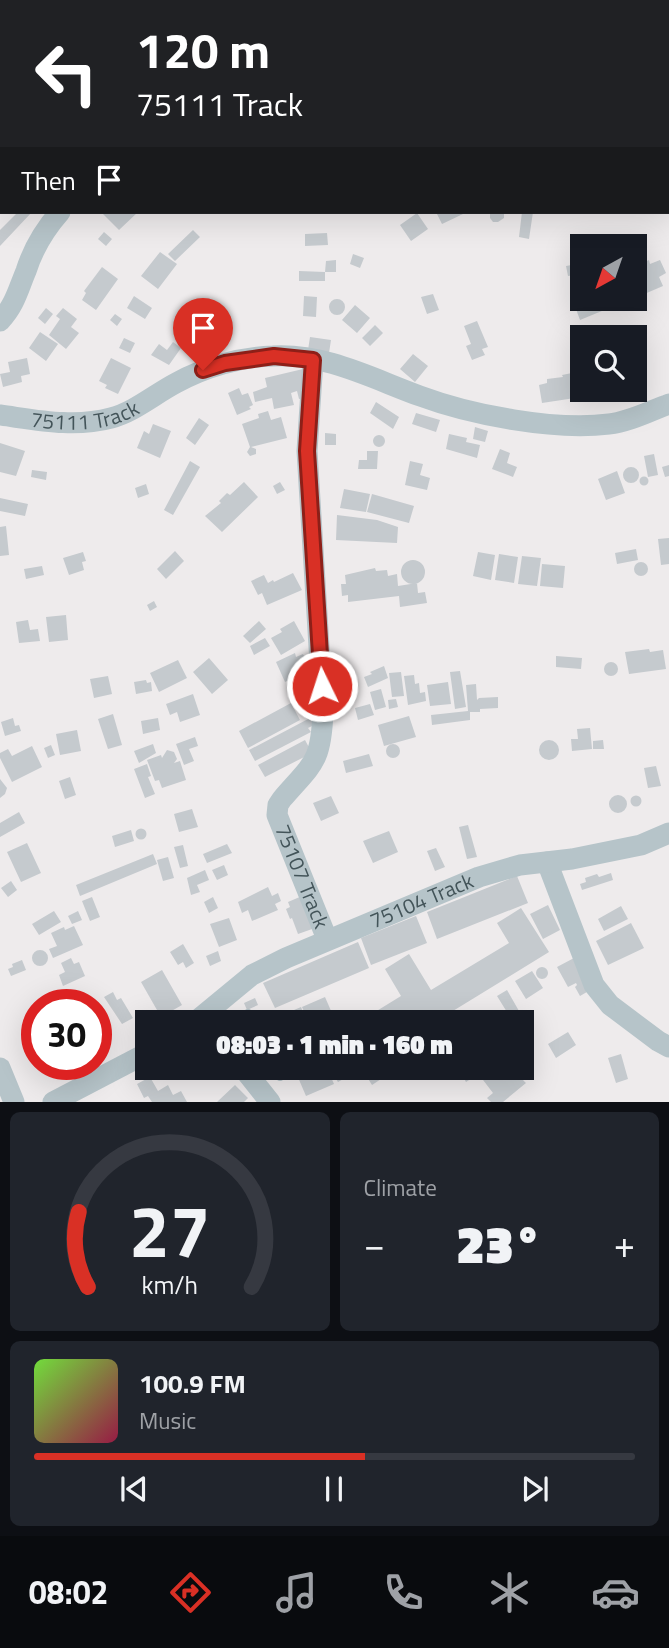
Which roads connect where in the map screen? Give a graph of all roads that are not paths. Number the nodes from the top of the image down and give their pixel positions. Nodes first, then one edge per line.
1 (59, 214) edge
2 (0, 321) edge
3 (313, 360) junction
4 (669, 404) edge
5 (0, 415) edge
6 (669, 833) edge
7 (547, 862) junction
8 (327, 939) junction
9 (215, 1010) edge
10 (669, 1046) edge
11 (135, 1059) edge
12 (0, 1068) edge
13 (253, 1080) edge
14 (14, 1102) edge
15 (53, 1102) edge
16 (270, 1102) edge

1 - 2 street
3 - 4 street, 75111 Track
3 - 5 street, 75111 Track
3 - 8 street, 75107 Track
6 - 7 street, 75104 Track
7 - 8 street, 75104 Track
7 - 10 street
8 - 9 street, 75104 Track
11 - 15 street
12 - 14 street
13 - 16 street

